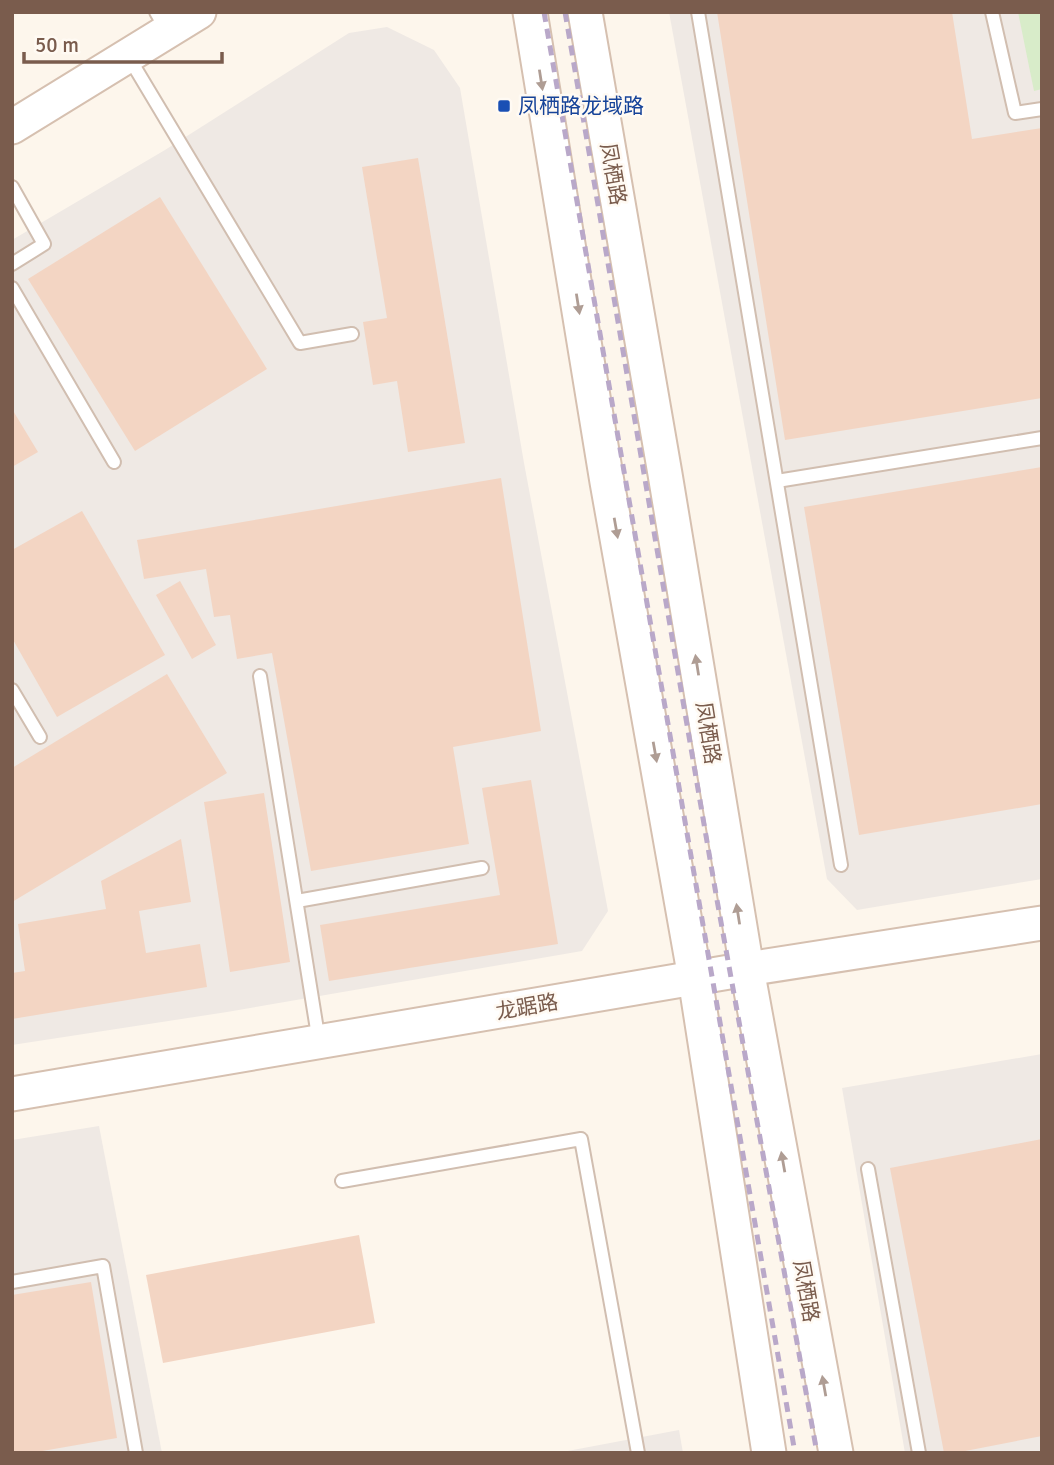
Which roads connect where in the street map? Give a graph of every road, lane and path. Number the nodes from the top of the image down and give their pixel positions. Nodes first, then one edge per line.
1 (199, 12) edge
2 (530, 12) edge
3 (585, 12) edge
4 (698, 12) edge
5 (992, 12) edge
6 (161, 22) edge
7 (128, 56) junction
8 (1042, 109) edge
9 (12, 127) edge
10 (12, 187) edge
11 (12, 264) edge
12 (12, 288) edge
13 (352, 334) dead end
14 (1042, 438) edge
15 (114, 462) dead end
16 (777, 481) junction
17 (260, 676) dead end
18 (12, 690) edge
19 (40, 737) dead end
20 (841, 865) dead end
21 (481, 868) dead end
22 (297, 901) junction
23 (1042, 923) edge
24 (747, 969) junction
25 (695, 978) junction
26 (319, 1042) junction
27 (12, 1094) edge
28 (868, 1169) dead end
29 (342, 1181) dead end
30 (12, 1282) edge
31 (136, 1453) edge
32 (638, 1453) edge
33 (769, 1453) edge
34 (836, 1453) edge
35 (919, 1453) edge

1 - 6 main road
2 -> 25 main road
24 -> 3 main road, 凤栖路
4 - 16 lane
5 - 8 lane
6 - 7 main road
7 - 9 main road
7 - 13 lane
10 - 11 lane
12 - 15 lane
14 - 16 lane
16 - 20 lane
17 - 22 lane
18 - 19 lane
21 - 22 lane
22 - 26 lane
23 - 24 main road, 龙踞路
24 - 25 main road, 龙踞路
34 -> 24 main road, 凤栖路
25 - 26 main road, 龙踞路
25 - 33 main road
26 - 27 main road, 龙踞路
28 - 35 lane
29 - 32 lane
30 - 31 lane

